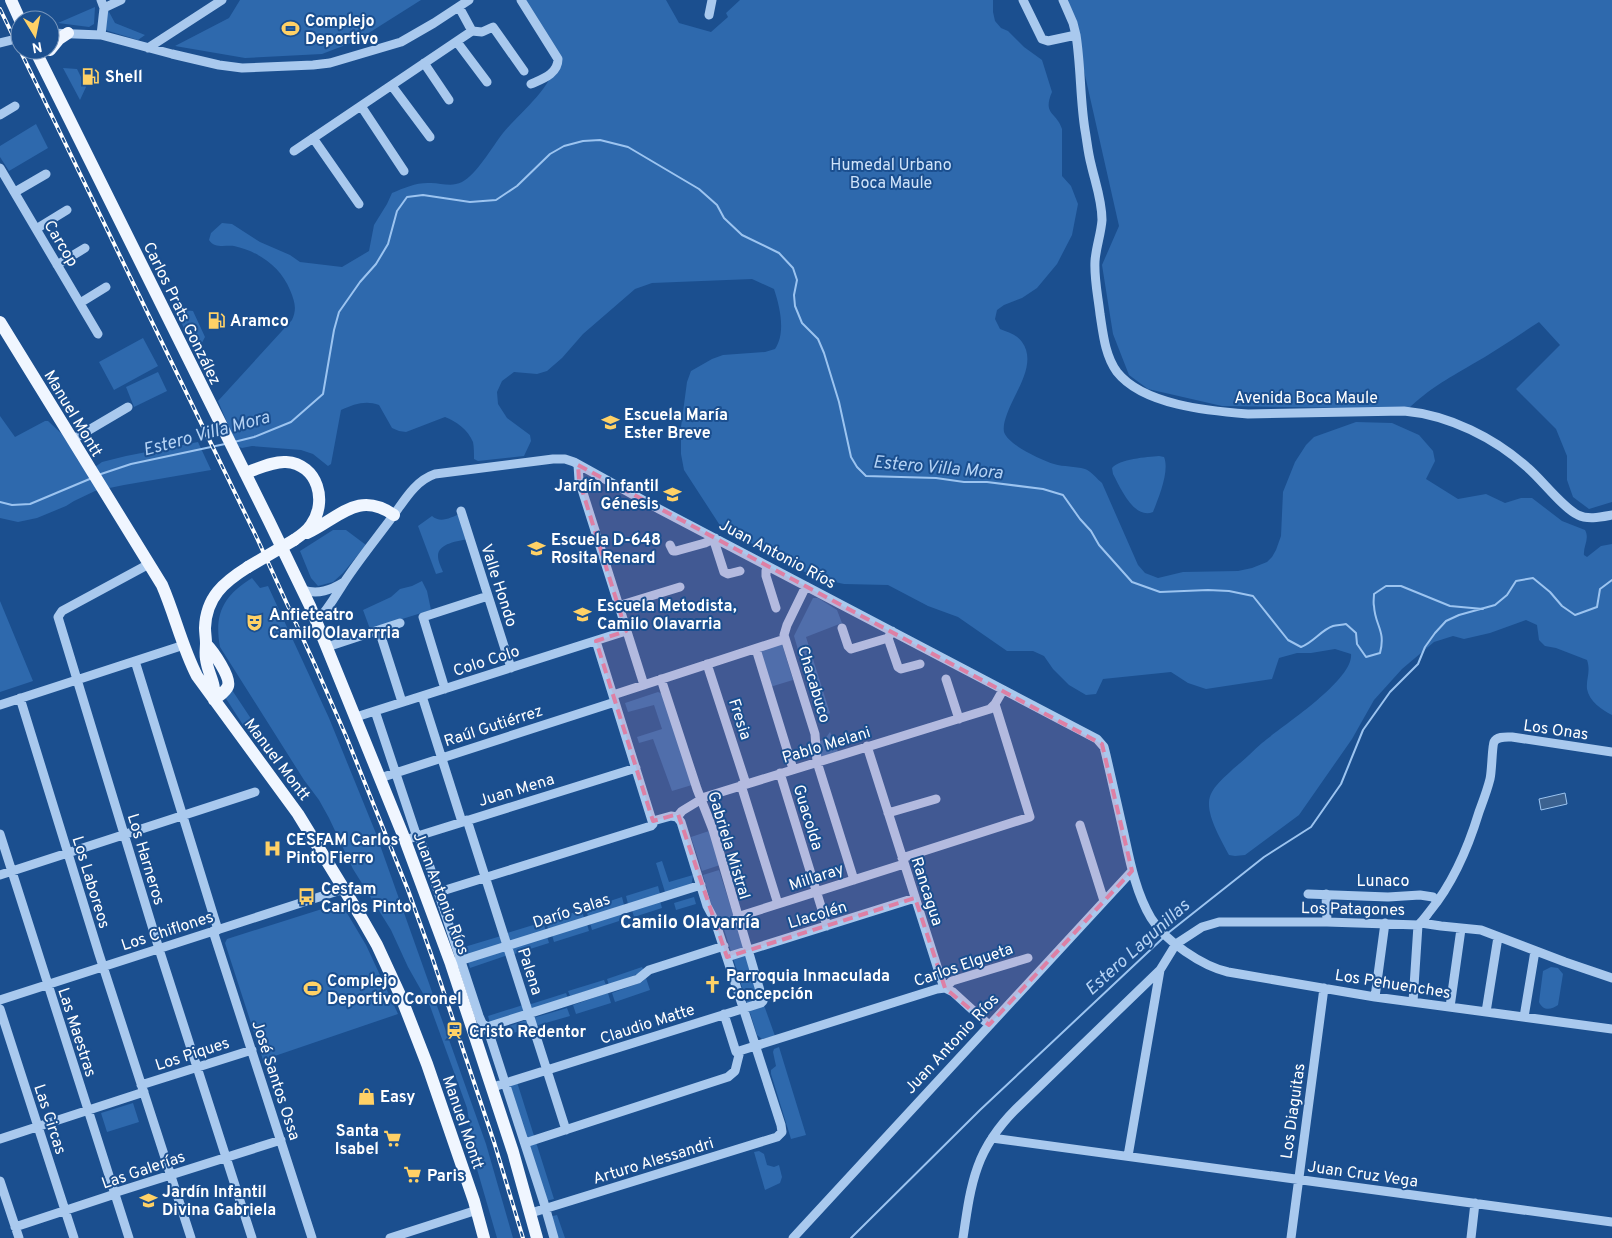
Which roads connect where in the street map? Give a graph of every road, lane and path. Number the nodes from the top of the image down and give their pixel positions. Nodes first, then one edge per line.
1 (120, 0) edge
2 (222, 0) edge
3 (469, 0) edge
4 (521, 0) edge
5 (712, 0) edge
6 (1023, 0) edge
7 (1063, 0) edge
8 (102, 4) edge
9 (459, 7) junction
10 (709, 15) dead end
11 (472, 32) junction
12 (60, 33) edge
13 (68, 33) junction
14 (101, 35) junction
15 (166, 35) junction
16 (1076, 35) junction
17 (60, 39) edge
18 (457, 42) junction
19 (148, 48) junction
20 (172, 54) junction
21 (40, 60) edge
22 (45, 60) edge
23 (424, 63) junction
24 (42, 65) junction
25 (524, 71) dead end
26 (487, 82) dead end
27 (531, 84) dead end
28 (392, 86) junction
29 (448, 100) dead end
30 (15, 106) dead end
31 (361, 106) junction
32 (0, 115) edge
33 (430, 137) dead end
34 (313, 138) junction
35 (294, 151) dead end
36 (0, 168) edge
37 (404, 171) dead end
38 (46, 174) dead end
39 (15, 192) junction
40 (359, 204) dead end
41 (66, 210) dead end
42 (36, 228) junction
43 (85, 248) dead end
44 (57, 264) junction
45 (106, 287) dead end
46 (80, 303) junction
47 (0, 322) edge
48 (98, 334) dead end
49 (128, 408) dead end
50 (72, 440) junction
51 (578, 465) junction
52 (245, 473) junction
53 (461, 511) dead end
54 (394, 515) junction
55 (1612, 515) edge
56 (297, 538) junction
57 (715, 538) junction
58 (670, 545) dead end
59 (148, 564) junction
60 (768, 566) junction
61 (740, 571) dead end
62 (344, 582) junction
63 (680, 586) dead end
64 (806, 586) junction
65 (303, 590) junction
66 (488, 596) junction
67 (618, 606) junction
68 (776, 608) dead end
69 (316, 622) junction
70 (400, 623) dead end
71 (842, 628) dead end
72 (379, 630) junction
73 (626, 631) junction
74 (890, 635) junction
75 (785, 639) junction
76 (596, 641) junction
77 (184, 645) junction
78 (326, 647) junction
79 (756, 649) junction
80 (135, 661) junction
81 (707, 664) junction
82 (920, 664) dead end
83 (511, 668) junction
84 (661, 679) junction
85 (946, 679) dead end
86 (77, 680) junction
87 (644, 685) junction
88 (445, 688) junction
89 (1003, 690) junction
90 (422, 696) junction
91 (20, 698) junction
92 (614, 698) junction
93 (214, 700) junction
94 (402, 702) junction
95 (995, 704) junction
96 (0, 705) edge
97 (375, 711) junction
98 (356, 717) junction
99 (959, 718) junction
100 (1497, 739) joint
101 (867, 746) junction
102 (1612, 752) edge
103 (441, 758) junction
104 (817, 762) junction
105 (636, 768) junction
106 (793, 769) junction
107 (396, 773) junction
108 (780, 773) junction
109 (380, 778) junction
110 (743, 785) junction
111 (255, 792) dead end
112 (701, 799) junction
113 (936, 799) dead end
114 (888, 813) junction
115 (183, 816) junction
116 (676, 817) junction
117 (464, 821) junction
118 (652, 822) junction
119 (1080, 825) dead end
120 (0, 834) edge
121 (124, 835) junction
122 (418, 836) junction
123 (405, 840) junction
124 (68, 853) junction
125 (903, 861) junction
126 (12, 871) junction
127 (1132, 871) junction
128 (0, 875) edge
129 (485, 877) junction
130 (854, 880) junction
131 (701, 885) junction
132 (344, 889) junction
133 (439, 892) junction
134 (816, 892) junction
135 (1308, 894) dead end
136 (1326, 894) junction
137 (915, 898) junction
138 (1104, 901) junction
139 (1437, 902) junction
140 (778, 904) junction
141 (737, 917) junction
142 (1327, 922) junction
143 (1385, 924) junction
144 (1419, 924) junction
145 (827, 926) junction
146 (1461, 929) junction
147 (216, 930) junction
148 (1498, 937) junction
149 (1173, 940) junction
150 (507, 946) junction
151 (724, 946) junction
152 (158, 949) junction
153 (748, 951) junction
154 (1534, 951) junction
155 (727, 957) junction
156 (1028, 958) dead end
157 (456, 962) junction
158 (103, 967) junction
159 (1160, 970) junction
160 (1612, 978) edge
161 (47, 985) junction
162 (945, 988) junction
163 (1324, 988) junction
164 (1376, 996) junction
165 (0, 1000) edge
166 (1413, 1002) junction
167 (1450, 1007) junction
168 (744, 1008) junction
169 (0, 1009) edge
170 (1486, 1012) junction
171 (529, 1014) junction
172 (724, 1014) junction
173 (1524, 1017) junction
174 (989, 1025) junction
175 (487, 1027) junction
176 (1612, 1029) edge
177 (757, 1046) junction
178 (252, 1050) junction
179 (738, 1052) junction
180 (197, 1067) junction
181 (547, 1070) junction
182 (499, 1085) junction
183 (142, 1089) junction
184 (88, 1110) junction
185 (38, 1127) junction
186 (566, 1130) junction
187 (992, 1138) junction
188 (0, 1139) edge
189 (281, 1140) junction
190 (525, 1144) junction
191 (1128, 1156) junction
192 (226, 1158) junction
193 (170, 1175) junction
194 (1298, 1179) junction
195 (0, 1181) edge
196 (115, 1194) junction
197 (1474, 1203) junction
198 (477, 1210) junction
199 (546, 1210) junction
200 (65, 1211) junction
201 (531, 1213) junction
202 (1612, 1222) edge
203 (15, 1227) junction
204 (19, 1238) edge
205 (74, 1238) edge
206 (129, 1238) edge
207 (191, 1238) edge
208 (252, 1238) edge
209 (312, 1238) edge
210 (390, 1238) edge
211 (484, 1238) edge
212 (537, 1238) edge
213 (554, 1238) edge
214 (793, 1238) edge
215 (963, 1238) edge
216 (1291, 1238) edge
217 (1471, 1238) edge

1 - 8 street
2 - 15 street
3 - 9 street
4 - 27 street
5 - 10 street
6 - 16 street
7 - 16 street, Avenida Boca Maule
8 - 14 street
9 - 11 street
9 - 20 street
11 - 18 street
11 - 25 street
12 - 13 street
13 - 14 street
13 - 17 main road
14 - 19 street
15 - 19 street
15 - 20 street
16 - 55 street, Avenida Boca Maule
18 - 23 street
18 - 26 street
19 - 20 street
21 - 24 main road, Carlos Prats González
22 - 24 main road
23 - 28 street
23 - 29 street
24 - 52 main road, Carlos Prats González
28 - 31 street
28 - 33 street
30 - 32 street
31 - 34 street
31 - 37 street
34 - 35 street
34 - 40 street
36 - 39 street, Carcop
38 - 39 street
39 - 42 street, Carcop
41 - 42 street
42 - 44 street, Carcop
43 - 44 street
44 - 46 street, Carcop
45 - 46 street
46 - 48 street, Carcop
47 - 50 main road, Manuel Montt
49 - 50 street
50 - 59 main road, Manuel Montt
51 - 54 street, Juan Antonio Ríos
51 - 57 street, Juan Antonio Ríos
51 - 67 street
52 - 56 main road
52 - 65 main road, Carlos Prats González
53 - 66 street, Valle Hondo
54 - 56 main road
54 - 62 street, Juan Antonio Ríos
56 - 93 main road, bridge
57 - 58 street
57 - 60 street, Juan Antonio Ríos
57 - 61 street
59 - 77 main road, Manuel Montt
59 - 86 street, Los Harneros
60 - 64 street, Juan Antonio Ríos
60 - 68 street
62 - 65 street, Juan Antonio Ríos
62 - 69 street, Juan Antonio Ríos
63 - 67 street
64 - 74 street, Juan Antonio Ríos
64 - 75 street, Chacabuco
65 - 69 main road, Juan Antonio Ríos
66 - 83 street, Valle Hondo
66 - 88 street
67 - 73 street
69 - 78 main road, Juan Antonio Ríos
70 - 72 street
71 - 74 street
72 - 78 street
72 - 94 street
73 - 76 street, Colo Colo
73 - 87 street
74 - 82 street
74 - 89 street, Juan Antonio Ríos
75 - 79 street, Raúl Gutiérrez
75 - 104 street, Chacabuco
76 - 83 street, Colo Colo
76 - 92 street
77 - 80 street
77 - 93 main road, Manuel Montt
78 - 98 main road, Juan Antonio Ríos
79 - 81 street, Raúl Gutiérrez
79 - 106 street, Guacolda
80 - 86 street
80 - 115 street, José Santos Ossa
81 - 84 street, Raúl Gutiérrez
81 - 110 street, Fresia
83 - 88 street, Colo Colo
84 - 87 street, Raúl Gutiérrez
84 - 112 street, Gabriela Mistral
85 - 99 street
86 - 91 street
86 - 121 street, Los Harneros
87 - 92 street, Raúl Gutiérrez
88 - 90 street, Colo Colo
89 - 95 street
89 - 127 street, Juan Antonio Ríos
90 - 94 street, Colo Colo
90 - 103 street, Palena
91 - 96 street
91 - 124 street, Los Laboreos
92 - 103 street, Raúl Gutiérrez
92 - 105 street
93 - 132 main road, Manuel Montt
94 - 97 street, Colo Colo
95 - 99 street, Pablo Melani
95 - 125 street, Millaray
97 - 98 street, Colo Colo
97 - 107 street
98 - 109 main road, Juan Antonio Ríos
99 - 101 street, Pablo Melani
100 - 102 street, Los Onas
100 - 139 street, Los Patagones
101 - 104 street, Pablo Melani
101 - 114 street, Rancagua
103 - 107 street, Raúl Gutiérrez
103 - 117 street, Palena
104 - 106 street, Pablo Melani
104 - 130 street, Chacabuco
105 - 117 street, Juan Mena
105 - 118 street
106 - 108 street, Pablo Melani
107 - 109 street, Raúl Gutiérrez
107 - 122 street
108 - 110 street, Pablo Melani
108 - 134 street, Guacolda
109 - 123 main road, Juan Antonio Ríos
110 - 112 street, Pablo Melani
110 - 140 street, Fresia
111 - 115 street
112 - 116 street, Pablo Melani
112 - 141 street, Gabriela Mistral
113 - 114 street
114 - 125 street, Rancagua
115 - 121 street
115 - 147 street, José Santos Ossa
116 - 118 street, Pablo Melani
116 - 131 street
117 - 122 street, Juan Mena
117 - 129 street, Palena
118 - 129 street, Pablo Melani
119 - 138 street
120 - 126 street, Las Maestras
121 - 124 street
121 - 152 street, Los Harneros
122 - 123 street, Juan Mena
122 - 133 street
123 - 157 main road, Juan Antonio Ríos
124 - 126 street
124 - 158 street, Los Laboreos
125 - 130 street, Millaray
125 - 137 street, Rancagua
126 - 128 street
126 - 161 street, Las Maestras
127 - 138 street, Juan Antonio Ríos
127 - 149 street, Juan Antonio Ríos
129 - 133 street, Pablo Melani
129 - 150 street, Palena
130 - 134 street, Millaray
131 - 150 street, Darío Salas
131 - 151 street
132 - 147 street, Los Chiflones
132 - 198 main road, Manuel Montt
133 - 157 street
134 - 140 street, Millaray
134 - 145 street, Guacolda
135 - 136 street, Lunaco
136 - 139 street, Lunaco
136 - 142 street
137 - 145 street, Llacolén
137 - 162 street, Rancagua
138 - 174 street, Juan Antonio Ríos
139 - 144 street, Los Patagones
140 - 141 street, Millaray
141 - 153 street, Gabriela Mistral
142 - 143 street, Los Patagones
142 - 149 street, Los Patagones
143 - 144 street, Los Patagones
143 - 164 street
144 - 146 street
144 - 166 street
145 - 153 street, Llacolén
146 - 148 street
146 - 167 street
147 - 152 street, Los Chiflones
147 - 178 street, José Santos Ossa
148 - 154 street
148 - 170 street
149 - 159 street
149 - 163 street, Los Pehuenches
150 - 157 street, Darío Salas
150 - 171 street, Palena
151 - 155 street
151 - 171 street
152 - 158 street, Los Chiflones
152 - 180 street, Los Harneros
153 - 155 street, Llacolén
153 - 168 street, Gabriela Mistral
154 - 160 street
154 - 173 street
155 - 168 street
156 - 162 street, Carlos Elgueta
157 - 175 street
157 - 182 main road, Juan Antonio Ríos
158 - 161 street, Los Chiflones
158 - 183 street, Los Laboreos
159 - 187 street
159 - 191 street
161 - 165 street, Los Chiflones
161 - 184 street, Las Maestras
162 - 174 street
162 - 177 street, Carlos Elgueta
163 - 164 street, Los Pehuenches
163 - 194 street, Los Diaguitas
164 - 166 street, Los Pehuenches
166 - 167 street, Los Pehuenches
167 - 170 street, Los Pehuenches
168 - 172 street, Claudio Matte
168 - 177 street
169 - 185 street, Las Circas
170 - 173 street, Los Pehuenches
171 - 175 street
171 - 181 street, Palena
172 - 179 street
172 - 181 street, Claudio Matte
173 - 176 street, Los Pehuenches
174 - 214 street, Juan Antonio Ríos
175 - 182 street
177 - 179 street, Carlos Elgueta
177 - 199 street, Arturo Alessandri
178 - 180 street, Los Piques
178 - 189 street, José Santos Ossa
179 - 186 street
180 - 183 street, Los Piques
180 - 192 street, Los Harneros
181 - 182 street, Claudio Matte
181 - 186 street, Palena
182 - 190 street
182 - 201 main road, Juan Antonio Ríos
183 - 184 street, Los Piques
183 - 193 street, Los Laboreos
184 - 185 street, Los Piques
184 - 196 street, Las Maestras
185 - 188 street, Los Piques
185 - 200 street, Las Circas
186 - 190 street
187 - 191 street, Juan Cruz Vega
187 - 215 street
189 - 192 street, Las Galerías
189 - 209 street, José Santos Ossa
190 - 199 street
191 - 194 street, Juan Cruz Vega
192 - 193 street, Las Galerías
192 - 208 street, Los Harneros
193 - 196 street, Las Galerías
193 - 207 street, Los Laboreos
194 - 197 street, Juan Cruz Vega
194 - 216 street, Los Diaguitas
195 - 203 street
196 - 200 street, Las Galerías
196 - 206 street, Las Maestras
197 - 202 street, Juan Cruz Vega
197 - 217 street
198 - 210 street
198 - 211 main road, Manuel Montt
199 - 201 street, Arturo Alessandri
199 - 213 street
200 - 203 street, Las Galerías
200 - 205 street, Las Circas
201 - 212 main road, Juan Antonio Ríos
203 - 204 street

